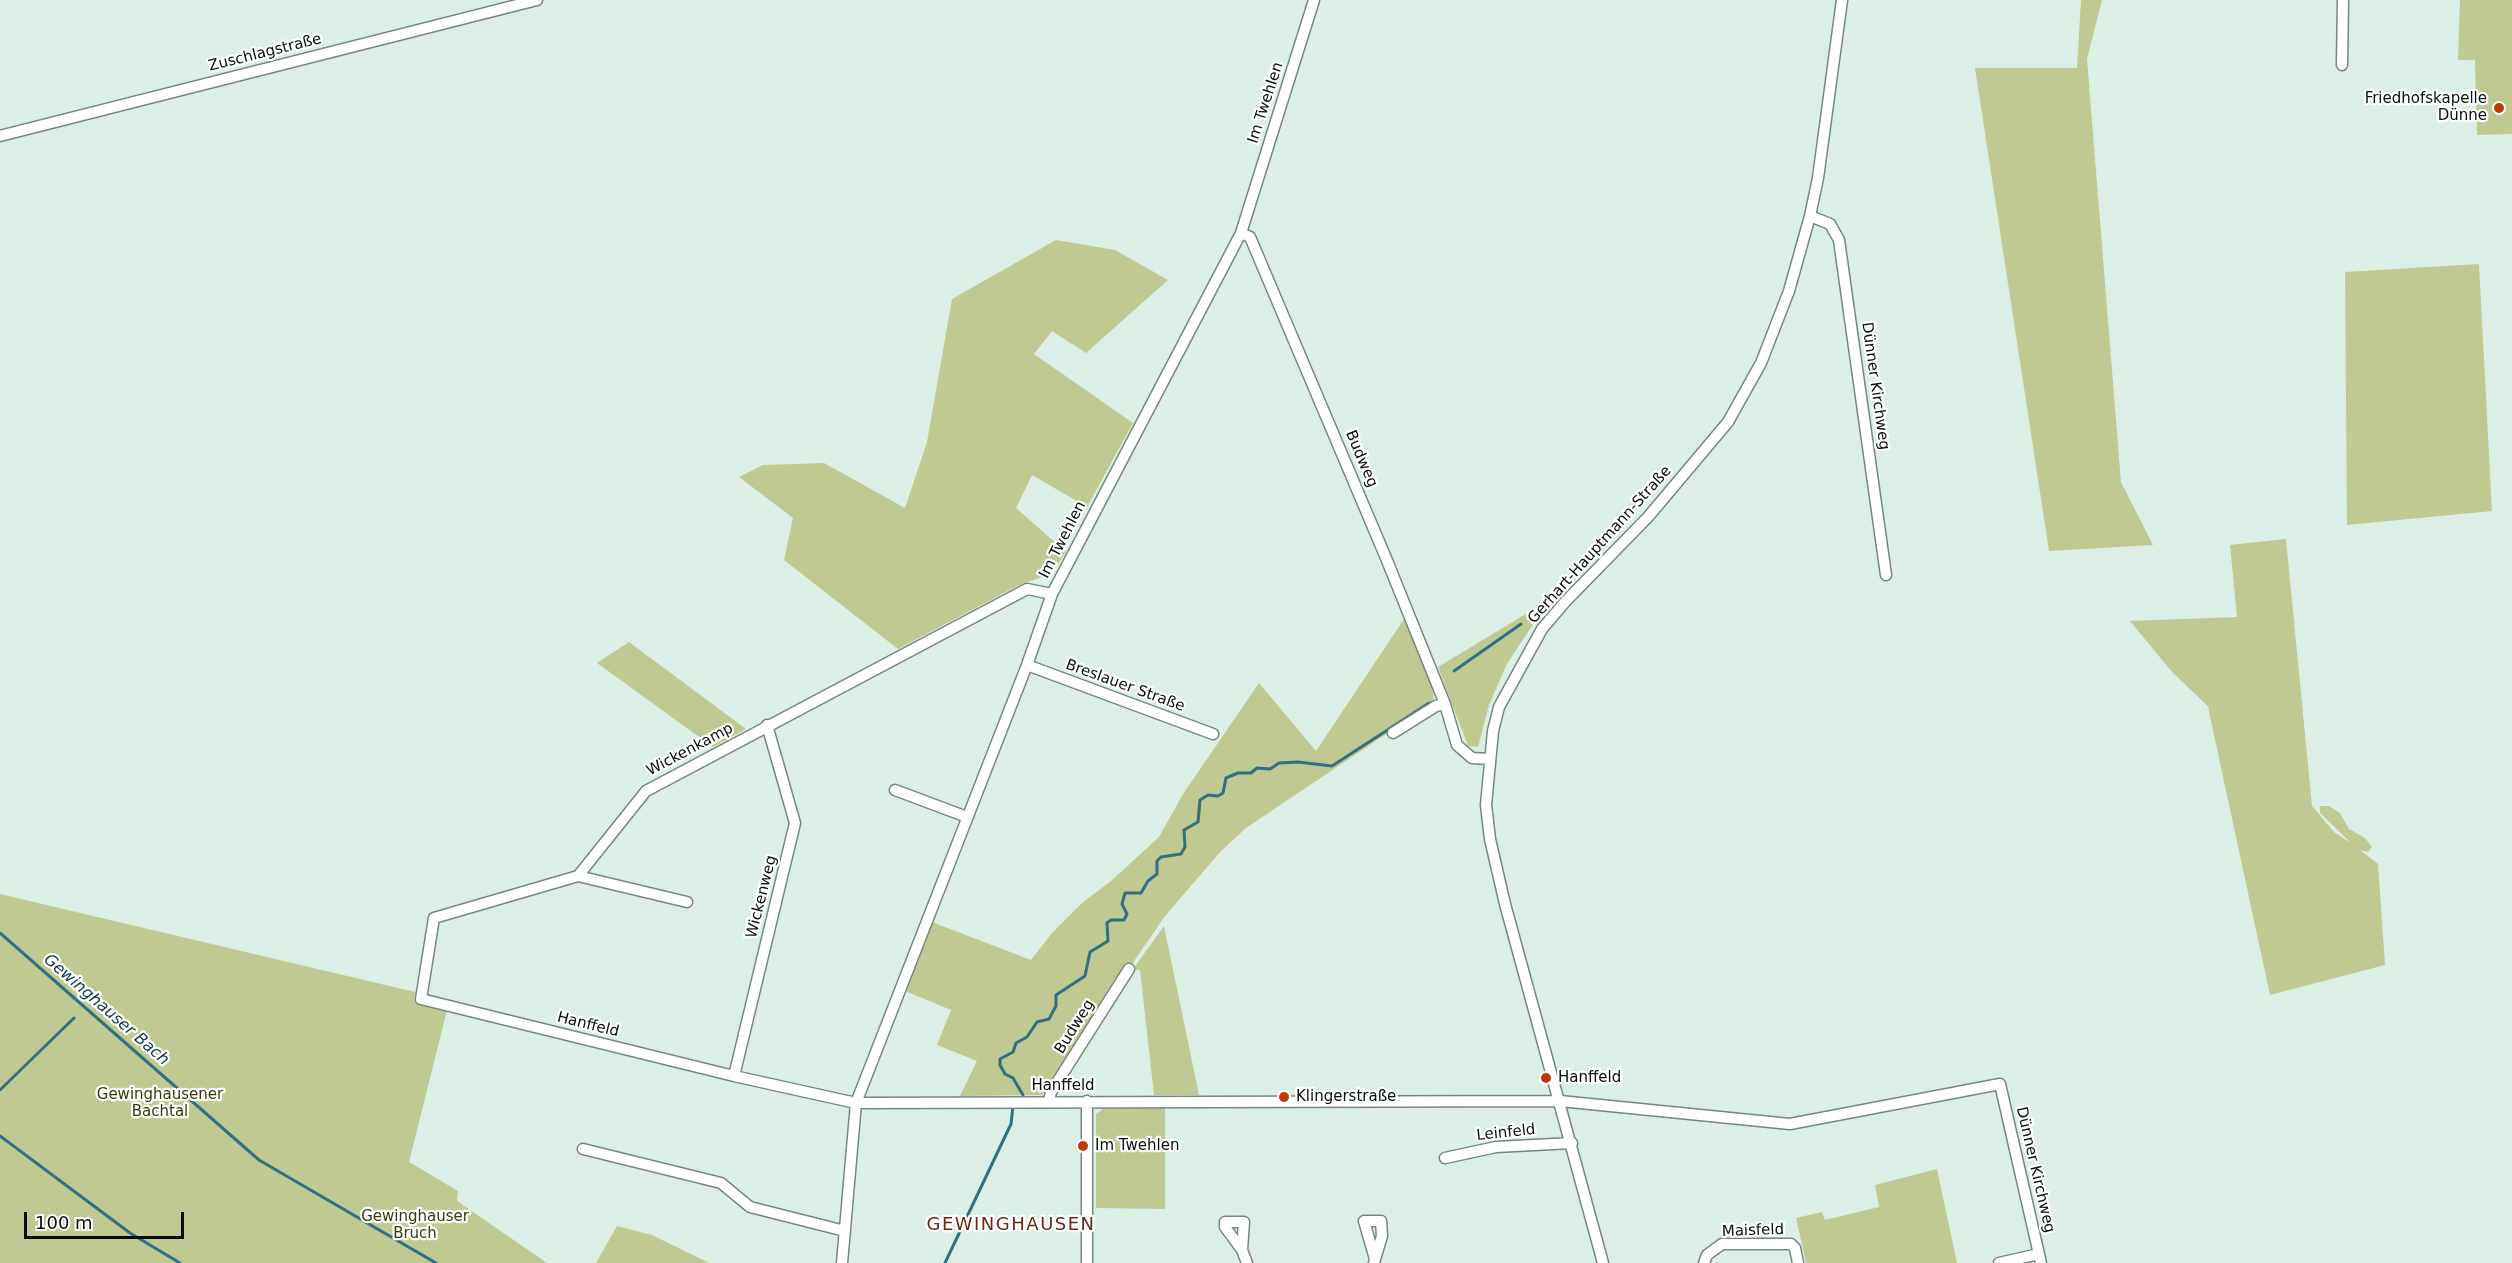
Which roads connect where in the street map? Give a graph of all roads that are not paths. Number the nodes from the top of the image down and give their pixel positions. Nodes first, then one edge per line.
1 (537, 0) edge
2 (1314, 0) edge
3 (1842, 0) edge
4 (2343, 0) edge
5 (2342, 65) dead end
6 (0, 136) edge
7 (1810, 216) junction
8 (1241, 233) junction
9 (1886, 574) dead end
10 (1052, 594) junction
11 (1027, 665) junction
12 (1445, 704) junction
13 (767, 725) junction
14 (1394, 733) dead end
15 (1213, 734) dead end
16 (1489, 759) junction
17 (895, 790) dead end
18 (967, 817) junction
19 (578, 876) junction
20 (687, 902) dead end
21 (1129, 969) dead end
22 (734, 1076) junction
23 (2000, 1084) joint
24 (1050, 1101) junction
25 (1088, 1101) junction
26 (1560, 1101) junction
27 (856, 1103) junction
28 (1572, 1143) junction
29 (583, 1149) dead end
30 (1445, 1158) dead end
31 (845, 1231) junction
32 (1242, 1250) dead end
33 (2040, 1258) edge
34 (842, 1263) edge
35 (1087, 1263) edge
36 (1247, 1263) edge
37 (1604, 1263) edge
38 (1704, 1263) edge
39 (1798, 1263) edge
40 (1999, 1263) edge

1 - 6 street, Zuschlagstraße
2 - 8 street, Im Twehlen
3 - 7 street, Gerhart-Hauptmann-Straße
4 - 5 street
7 - 9 street, Dünner Kirchweg
7 - 16 street, Gerhart-Hauptmann-Straße
8 - 10 street, Im Twehlen
8 - 12 street, Budweg
10 - 11 street, Im Twehlen
10 - 13 street, Wickenkamp
11 - 15 street, Breslauer Straße
11 - 18 street, Im Twehlen
12 - 14 street
12 - 16 street, Budweg
13 - 19 street, Wickenkamp
13 - 22 street, Wickenweg
16 - 26 street, Gerhart-Hauptmann-Straße
17 - 18 street
18 - 27 street, Im Twehlen
19 - 20 street
19 - 22 street, Hanffeld
21 - 24 street, Budweg
22 - 27 street, Hanffeld
23 - 26 street, Hanffeld
23 - 33 street, Dünner Kirchweg
24 - 25 street, Hanffeld
24 - 27 street, Hanffeld
25 - 26 street, Hanffeld
25 - 35 street
26 - 28 street, Gerhart-Hauptmann-Straße
27 - 31 street, Im Twehlen
28 - 30 street, Leinfeld
28 - 37 street, Gerhart-Hauptmann-Straße
29 - 31 street
31 - 34 street, Im Twehlen
32 - 36 street
33 - 40 street
38 - 39 street, Maisfeld

